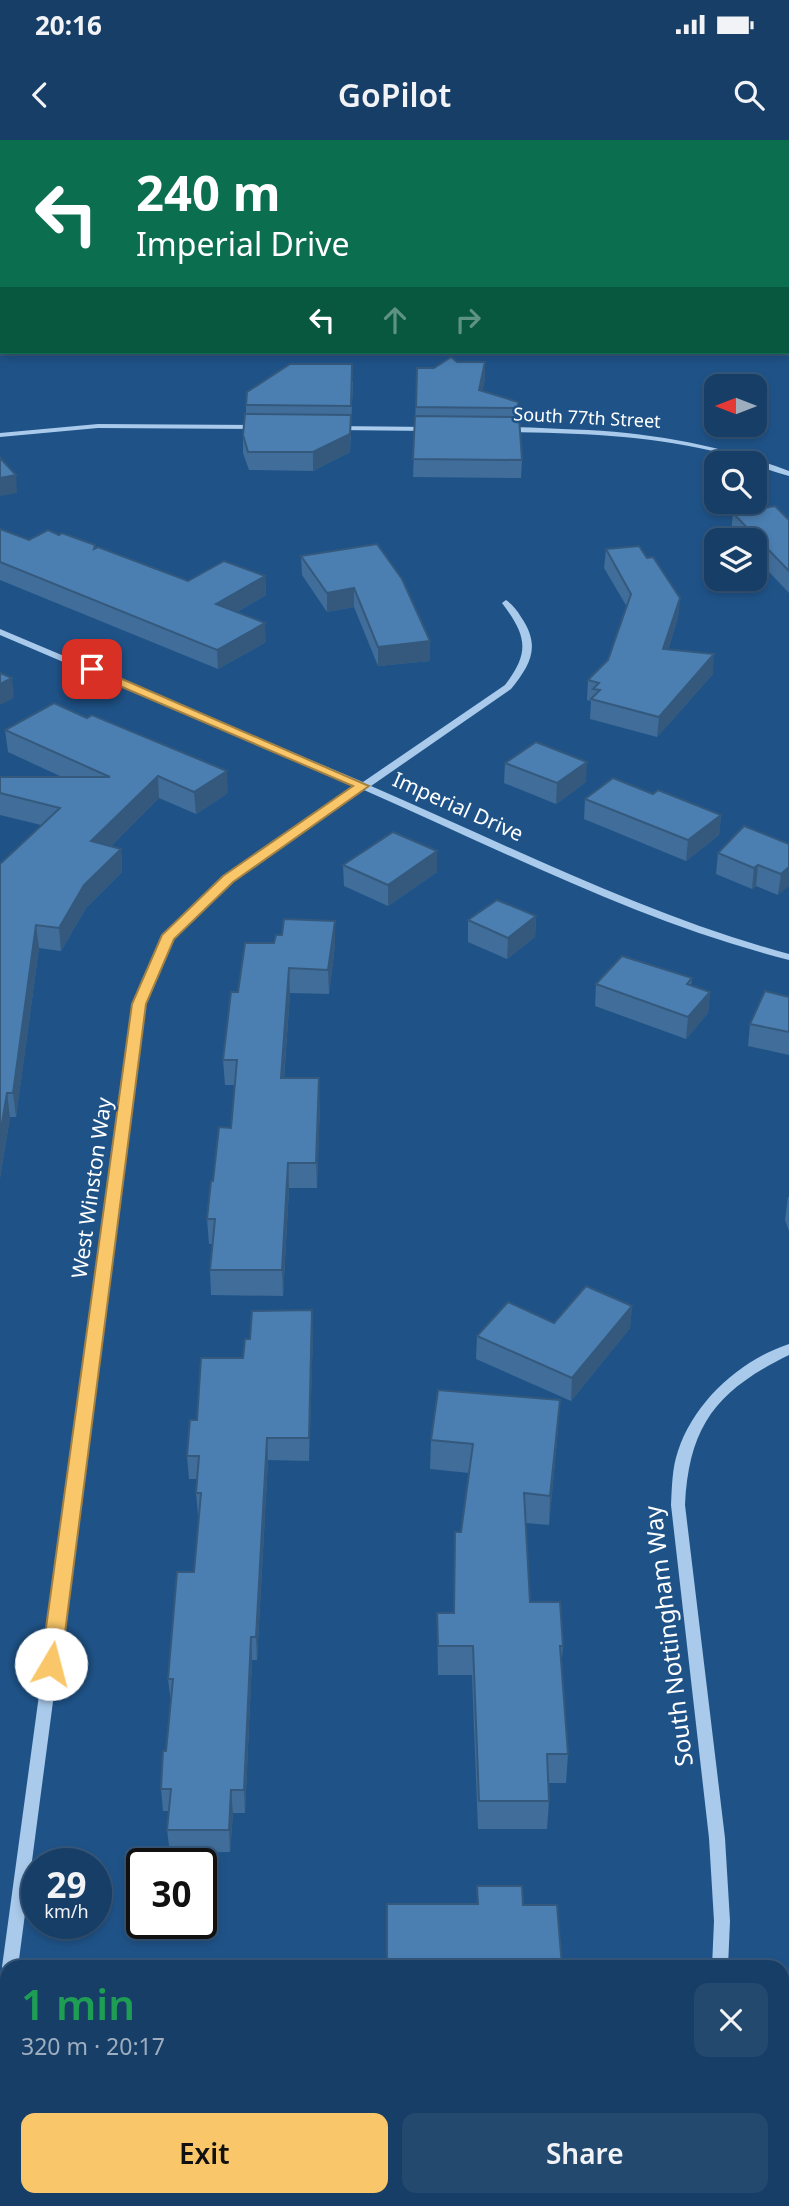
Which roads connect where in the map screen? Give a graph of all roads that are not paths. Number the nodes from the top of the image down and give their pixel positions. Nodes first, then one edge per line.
1 (264, 427) edge
2 (332, 428) edge
3 (441, 429) edge
4 (496, 430) edge
5 (0, 435) edge
6 (789, 474) edge
7 (506, 603) dead end
8 (0, 632) edge
9 (362, 786) junction
10 (789, 957) edge
11 (789, 1349) edge
12 (11, 1960) edge
13 (720, 1960) edge

1 - 5 street
2 - 3 street
4 - 6 street, South 77th Street
7 - 9 street, West Winston Way
8 - 9 street, Imperial Drive
9 - 10 street, Imperial Drive
9 - 12 street, West Winston Way
11 - 13 street, South Nottingham Way

